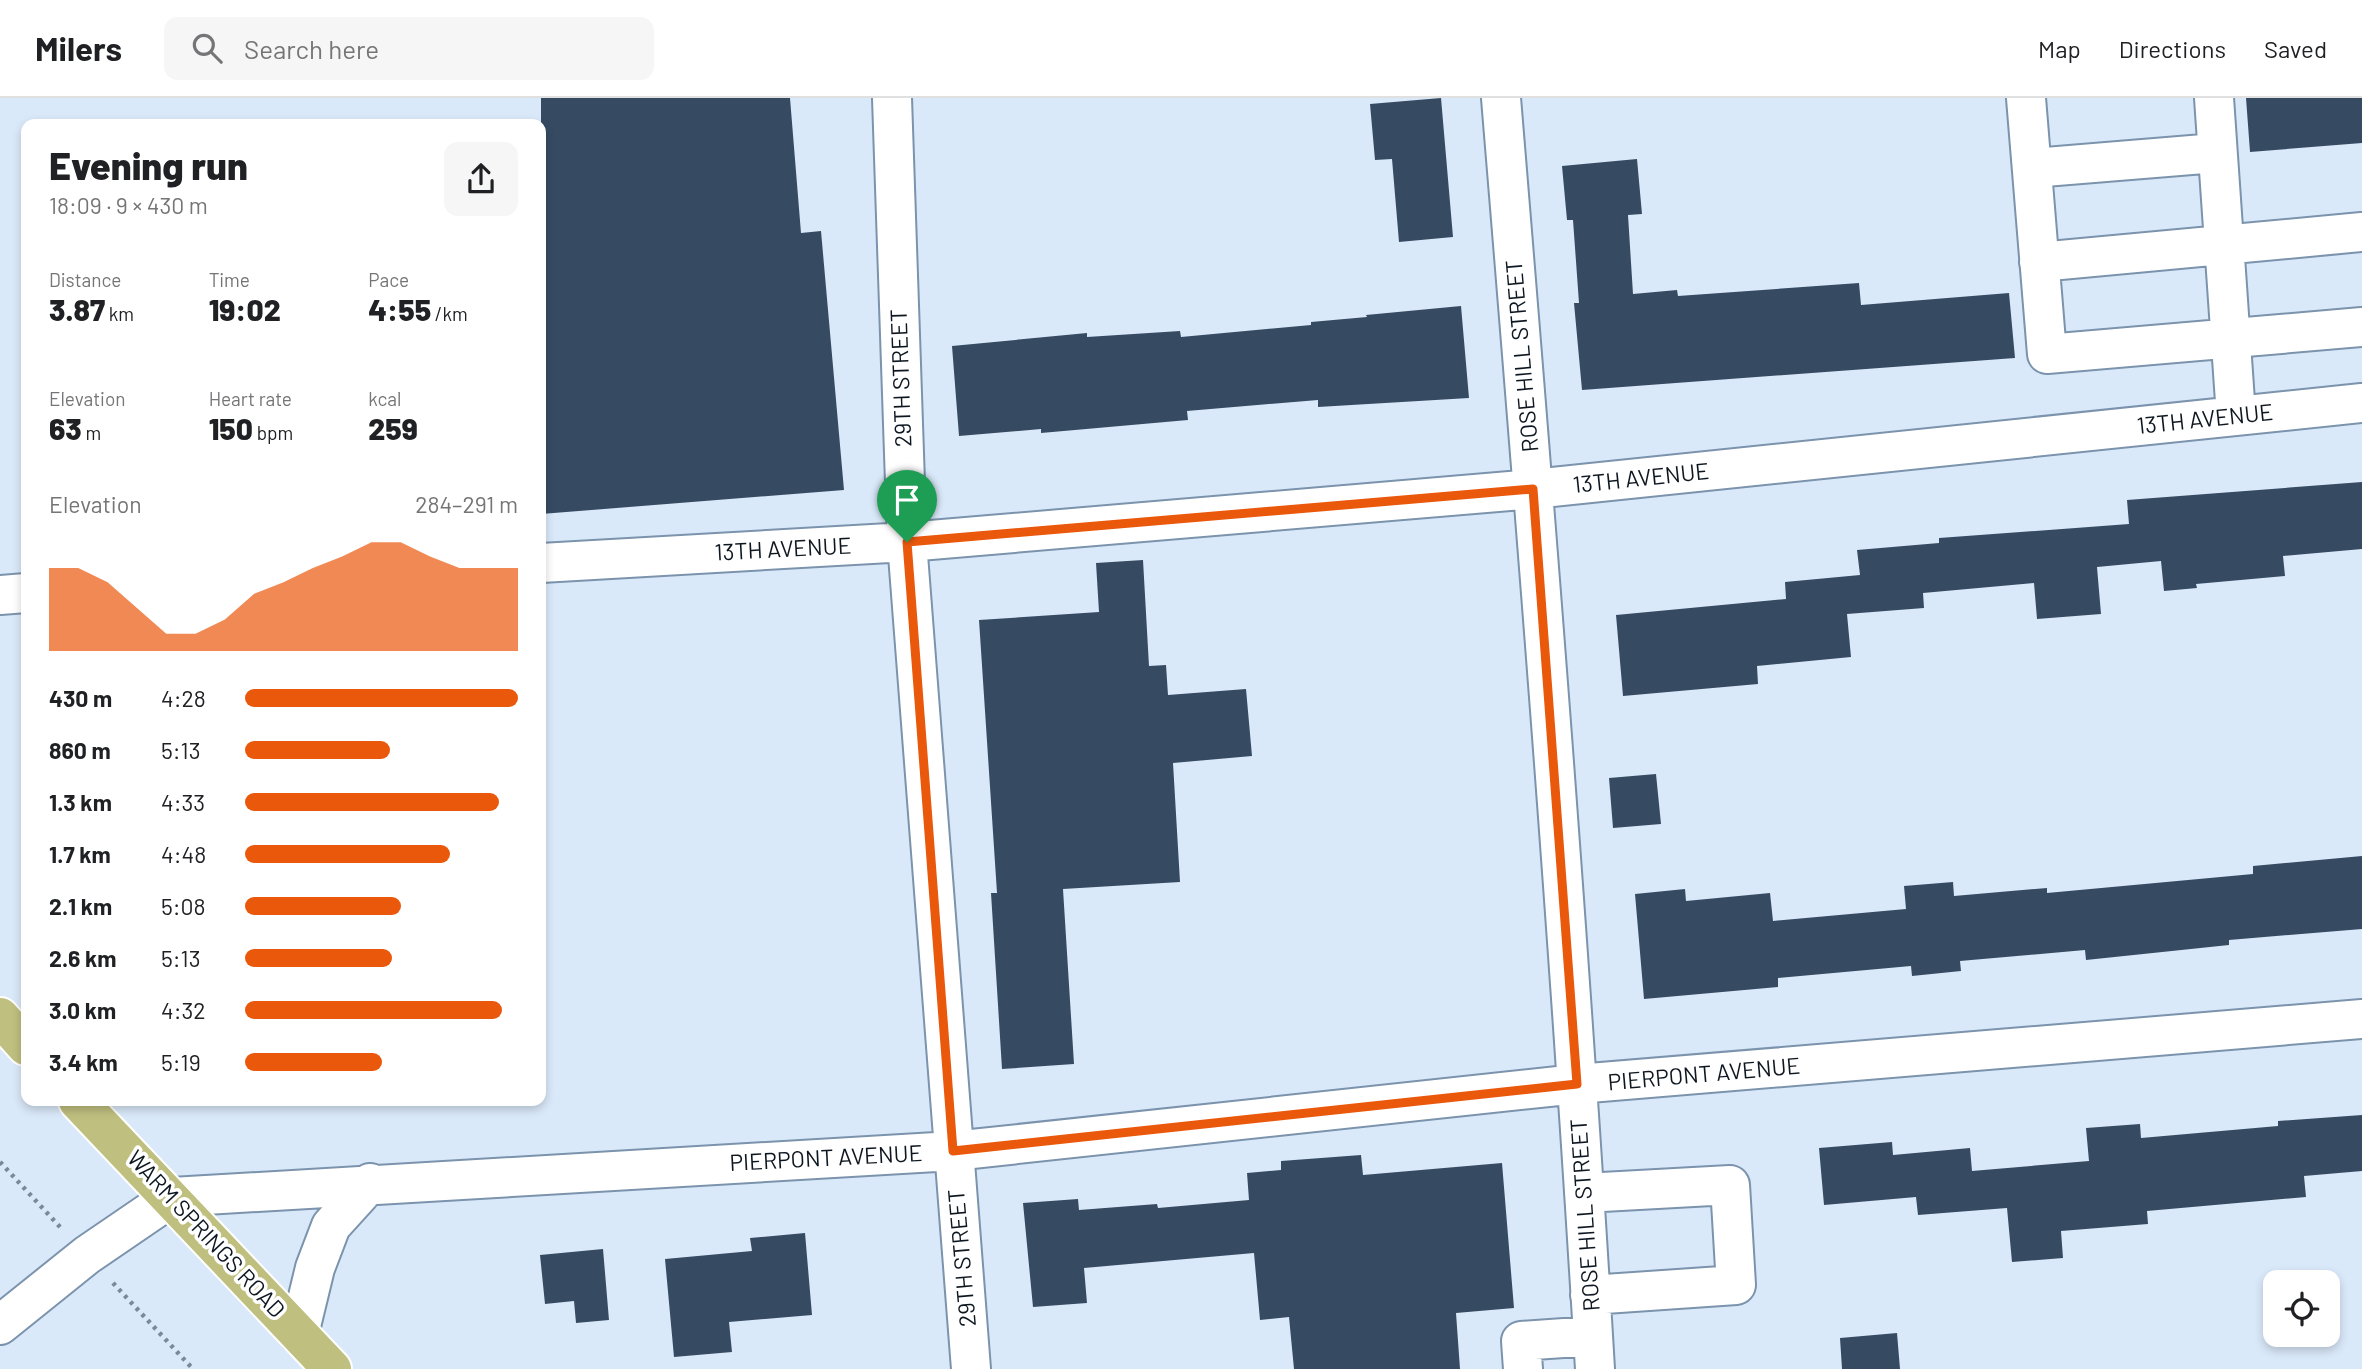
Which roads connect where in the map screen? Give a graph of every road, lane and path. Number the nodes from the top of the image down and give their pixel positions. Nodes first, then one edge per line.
1 (892, 98) edge
2 (1501, 98) edge
3 (2026, 98) edge
4 (2214, 98) edge
5 (2217, 153) junction
6 (2032, 168) junction
7 (2362, 232) edge
8 (2223, 246) junction
9 (2039, 262) junction
10 (2362, 327) edge
11 (2230, 338) junction
12 (2362, 403) edge
13 (2236, 416) junction
14 (1533, 489) junction
15 (907, 542) junction
16 (546, 563) edge
17 (21, 593) edge
18 (0, 595) edge
19 (0, 1017) edge
20 (2362, 1019) edge
21 (21, 1040) edge
22 (1577, 1084) junction
23 (83, 1106) edge
24 (953, 1151) junction
25 (370, 1183) junction
26 (1584, 1193) junction
27 (172, 1197) junction
28 (1590, 1295) junction
29 (0, 1325) edge
30 (299, 1334) junction
31 (1594, 1352) edge
32 (332, 1369) edge
33 (971, 1369) edge
34 (1523, 1369) edge

1 - 15 street, 29TH STREET
2 - 14 street, ROSE HILL STREET
3 - 6 street
4 - 5 street
5 - 6 street
5 - 8 street
6 - 9 street
7 - 8 street
8 - 9 street
8 - 11 street
9 - 11 street
10 - 11 street
11 - 13 street
12 - 13 street, 13TH AVENUE
13 - 14 street, 13TH AVENUE
14 - 15 street, 13TH AVENUE
14 - 22 street, ROSE HILL STREET
15 - 16 street, 13TH AVENUE
15 - 24 street, 29TH STREET
17 - 18 street
19 - 21 main road
20 - 22 street, PIERPONT AVENUE
22 - 24 street, PIERPONT AVENUE
22 - 26 street, ROSE HILL STREET
23 - 27 main road, WARM SPRINGS ROAD
24 - 25 street, PIERPONT AVENUE
24 - 33 street, 29TH STREET
25 - 27 street, PIERPONT AVENUE
25 - 30 street
26 - 28 street, ROSE HILL STREET
26 - 28 street
27 - 29 street
27 - 30 main road, WARM SPRINGS ROAD
28 - 31 street, ROSE HILL STREET
30 - 32 main road, WARM SPRINGS ROAD
31 - 34 street

